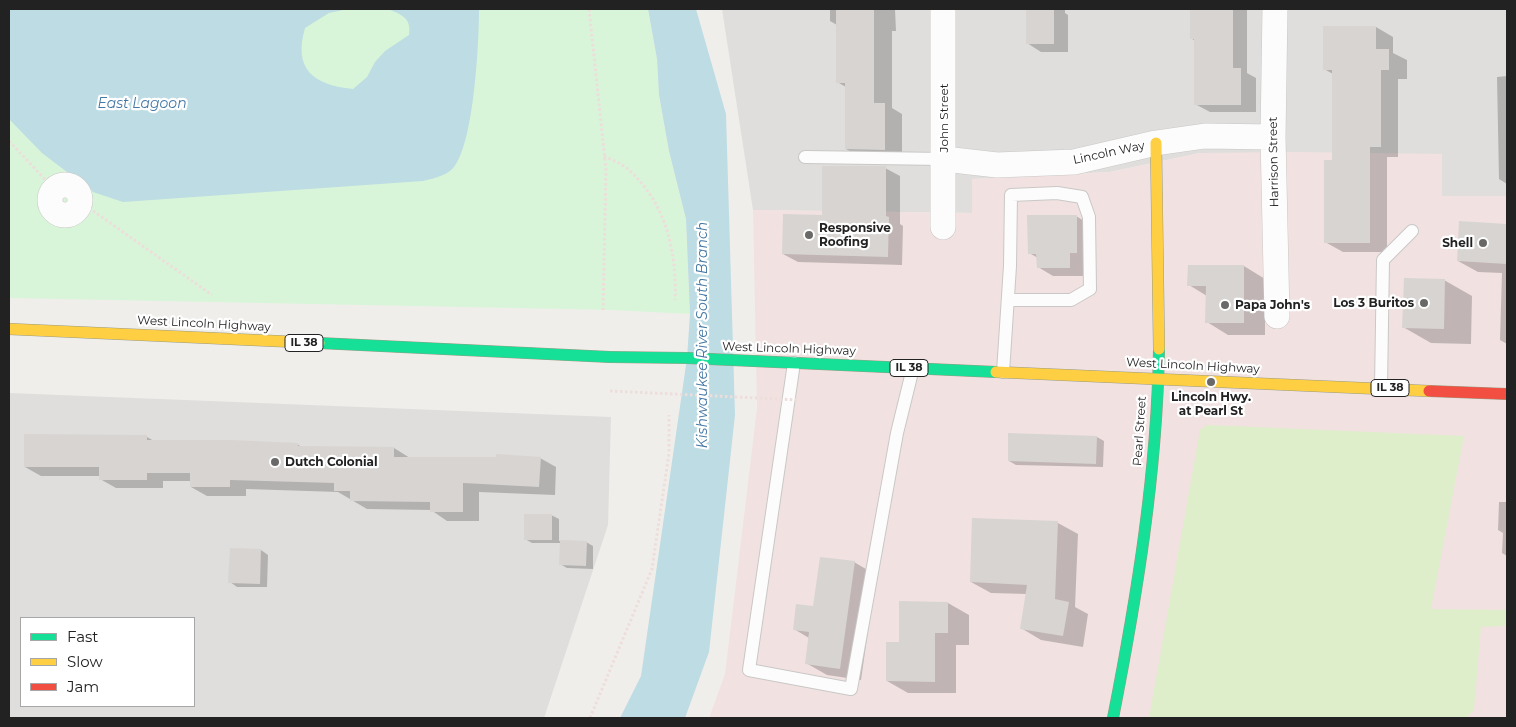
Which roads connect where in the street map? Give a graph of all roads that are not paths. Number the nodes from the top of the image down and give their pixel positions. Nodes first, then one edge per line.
1 (944, 9) edge
2 (1275, 9) edge
3 (1273, 137) junction
4 (1156, 143) junction
5 (805, 157) dead end
6 (944, 159) junction
7 (54, 189) road end
8 (80, 204) road end
9 (943, 227) dead end
10 (1412, 231) dead end
11 (1008, 300) junction
12 (1276, 316) dead end
13 (9, 329) edge
14 (794, 363) junction
15 (913, 368) junction
16 (1003, 372) junction
17 (1157, 378) junction
18 (1381, 387) junction
19 (1507, 394) edge
20 (1113, 718) edge

1 - 6 street, John Street
2 - 3 street, Harrison Street
3 - 4 street, Lincoln Way
3 - 12 street, Harrison Street
4 - 6 street, Lincoln Way
4 - 17 main road, Pearl Street
5 - 6 lane
6 - 9 street, John Street
7 - 8 street
10 - 18 lane
11 - 11 lane
11 - 16 lane
13 - 14 main road, West Lincoln Highway / IL 38, bridge
14 - 15 main road, West Lincoln Highway / IL 38
14 - 15 lane
15 - 16 main road, West Lincoln Highway / IL 38
16 - 17 main road, West Lincoln Highway / IL 38
17 - 18 main road, West Lincoln Highway / IL 38
17 - 20 main road, Pearl Street
18 - 19 main road, West Lincoln Highway / IL 38

